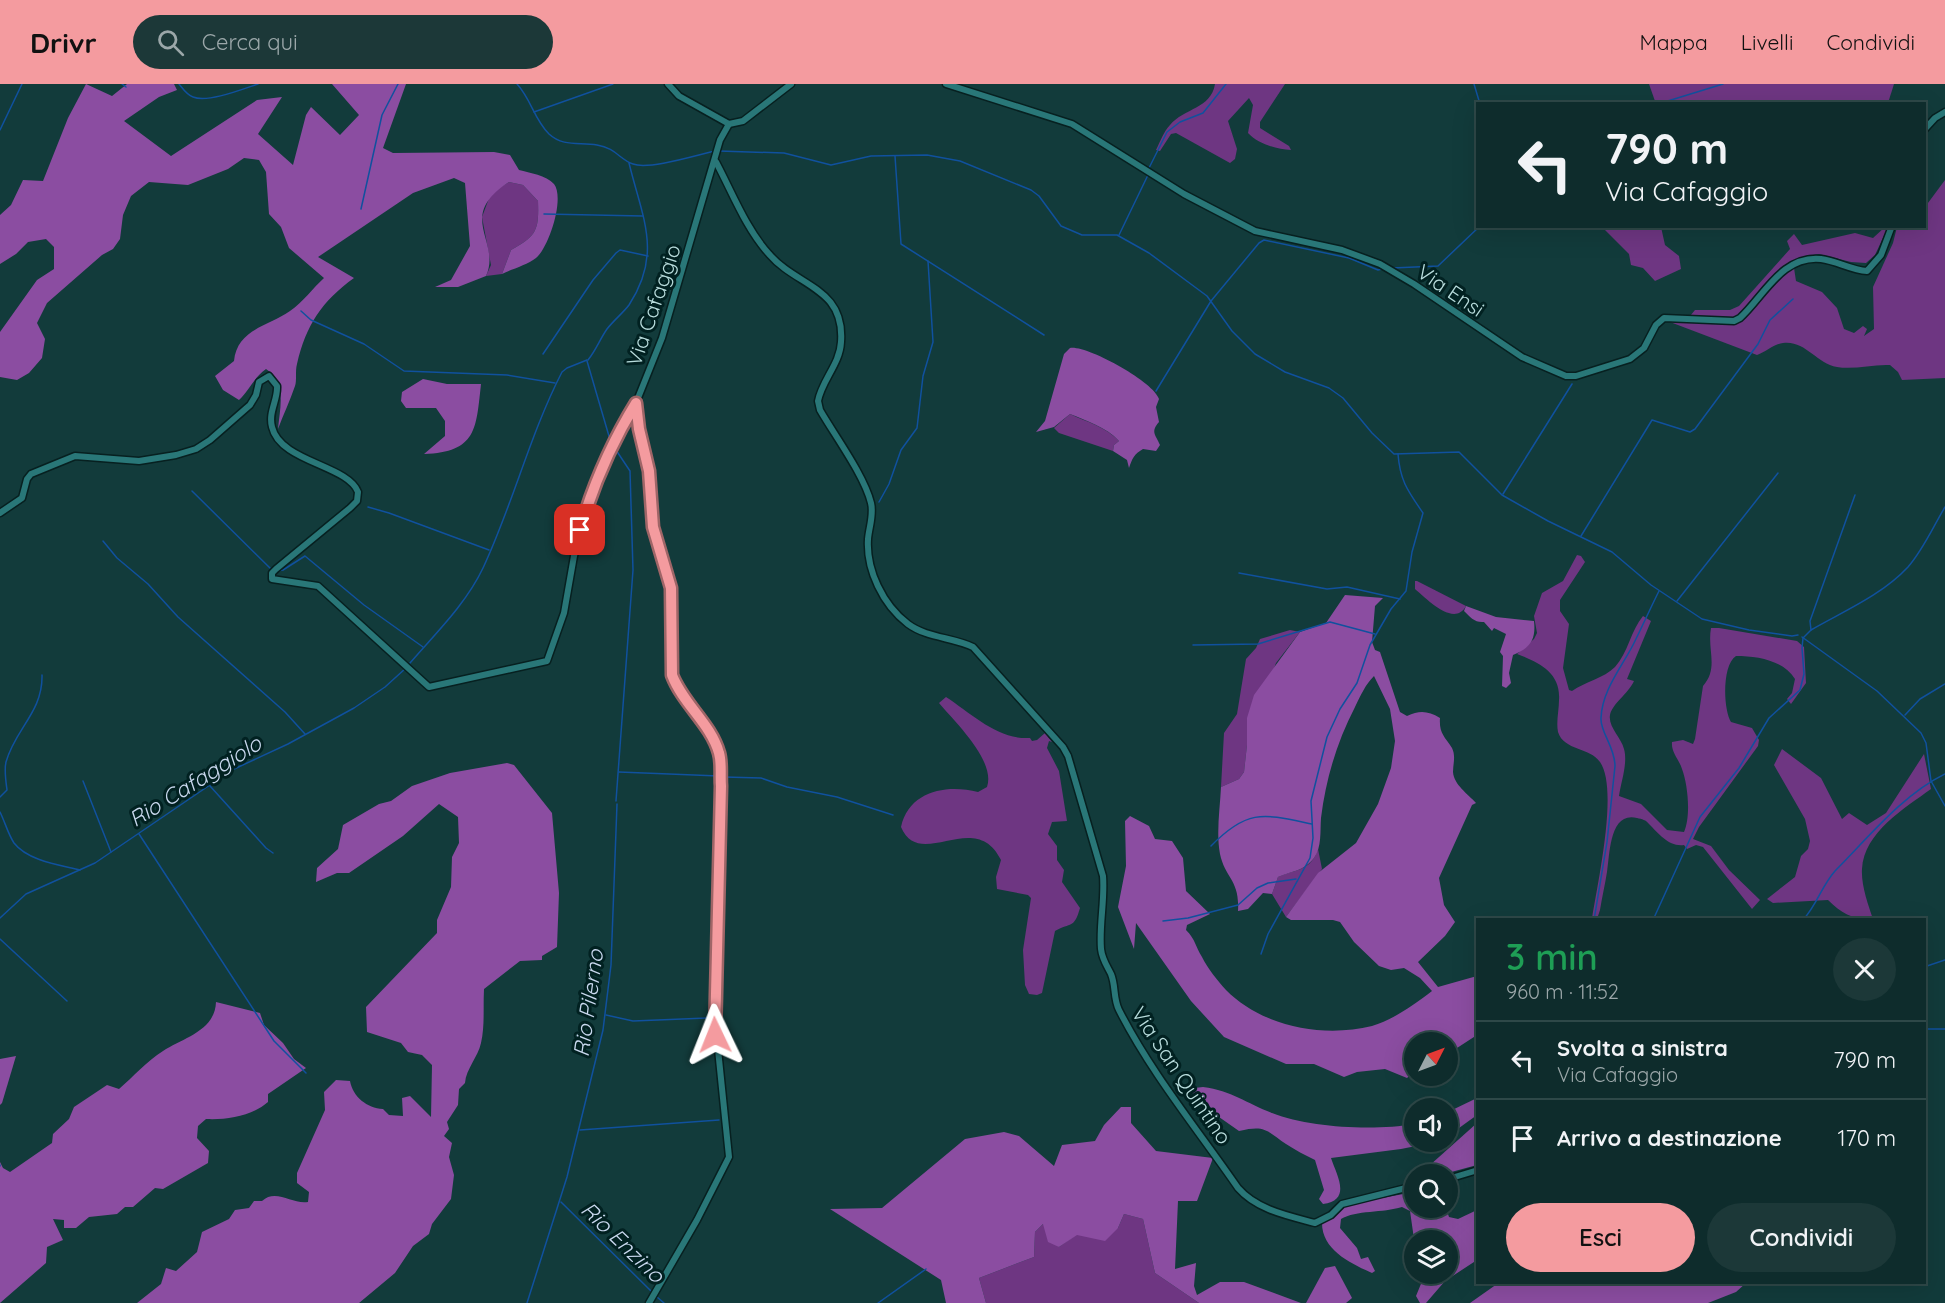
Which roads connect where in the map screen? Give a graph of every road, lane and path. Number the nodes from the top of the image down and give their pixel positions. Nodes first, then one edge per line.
1 (668, 84) edge
2 (791, 84) edge
3 (946, 84) edge
4 (1945, 112) edge
5 (729, 124) junction
6 (1926, 128) edge
7 (716, 159) junction
8 (1891, 228) edge
9 (636, 403) junction
10 (0, 513) edge
11 (1476, 1171) edge
12 (1458, 1176) edge
13 (1404, 1188) edge
14 (653, 1297) edge

1 - 5 street
2 - 5 street
3 - 8 street, Via Ensi
4 - 6 street
5 - 7 street
7 - 9 street, Via Cafaggio
7 - 13 street, Via San Quintino
9 - 10 street, Via Cafaggio
9 - 14 street
11 - 12 street

